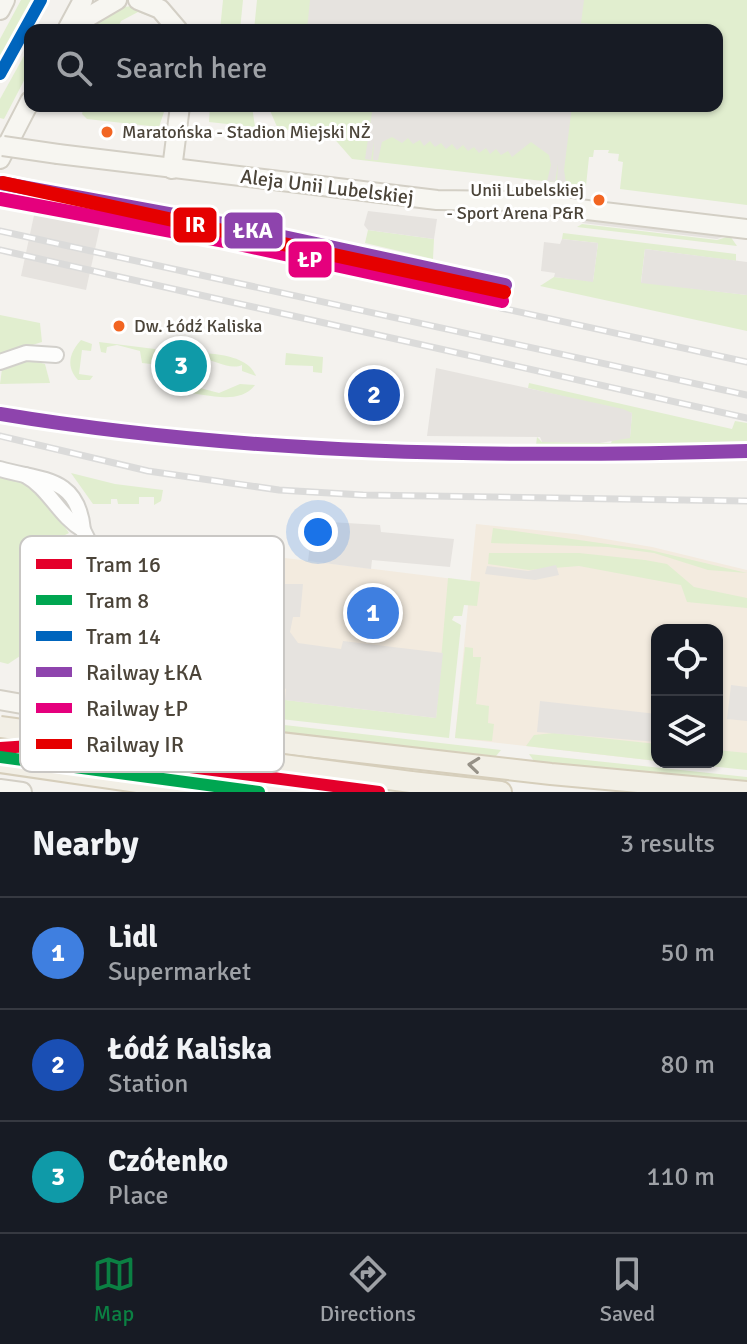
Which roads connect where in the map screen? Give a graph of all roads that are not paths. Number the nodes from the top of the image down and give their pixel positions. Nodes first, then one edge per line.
1 (5, 0) edge
2 (83, 0) edge
3 (117, 0) edge
4 (138, 0) edge
5 (0, 10) edge
6 (70, 24) edge
7 (80, 24) edge
8 (173, 24) edge
9 (24, 111) edge
10 (179, 112) edge
11 (1, 150) edge
12 (172, 169) junction
13 (747, 229) edge
14 (56, 355) dead end
15 (0, 362) edge
16 (0, 469) edge
17 (86, 536) edge
18 (0, 700) edge
19 (20, 704) edge
20 (0, 727) edge
21 (20, 730) edge
22 (284, 743) edge
23 (0, 762) edge
24 (20, 765) edge
25 (284, 765) edge
26 (69, 772) edge
27 (179, 772) edge
28 (0, 789) edge
29 (22, 792) edge
30 (180, 792) edge
31 (206, 792) edge
32 (501, 792) edge
33 (747, 792) edge

1 - 5 street
2 - 6 street
3 - 7 street
4 - 8 street
9 - 11 street
10 - 12 street
11 - 12 street, Aleja Unii Lubelskiej, bridge
12 - 13 street, Aleja Unii Lubelskiej
14 - 15 street
16 - 17 street
18 - 19 street
20 - 21 main road, bridge
33 -> 22 main road
23 - 24 main road, bridge
25 - 32 main road, bridge
26 - 31 main road, bridge
27 - 30 street
28 - 29 street

